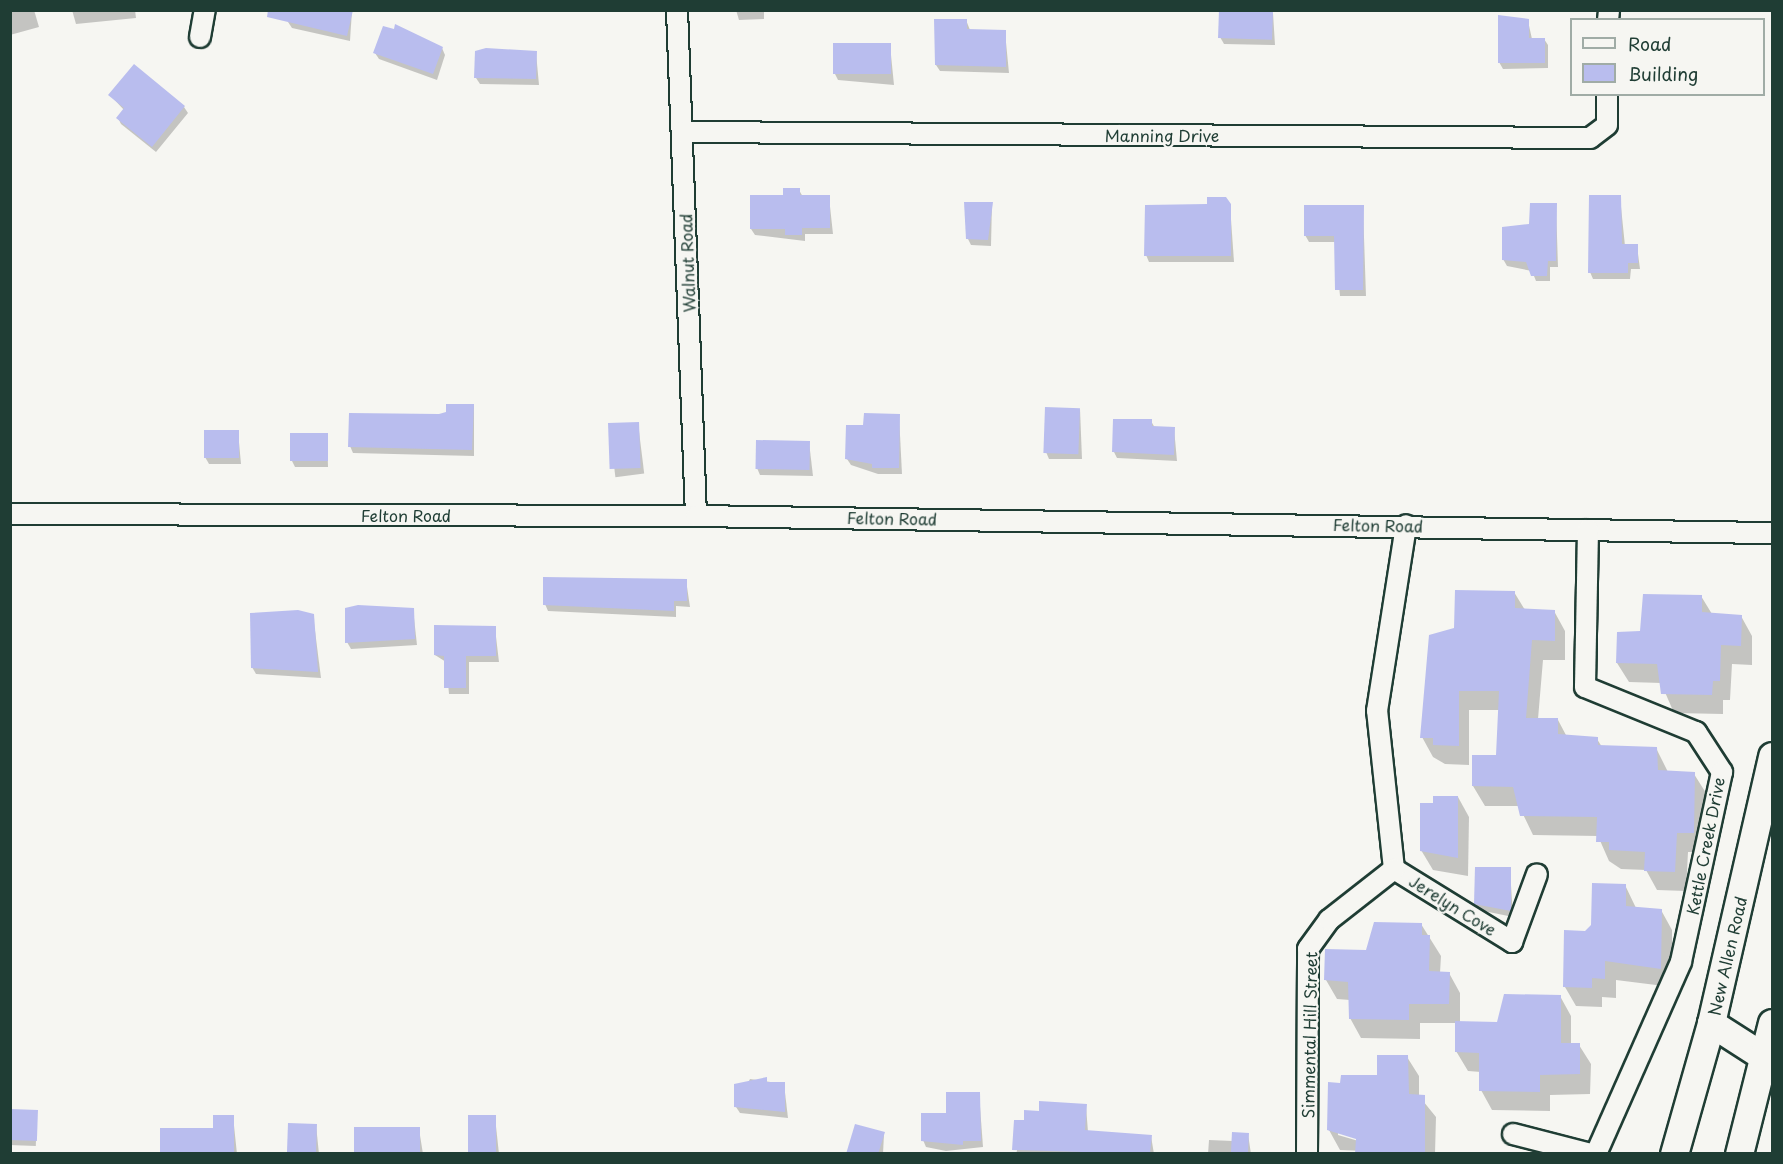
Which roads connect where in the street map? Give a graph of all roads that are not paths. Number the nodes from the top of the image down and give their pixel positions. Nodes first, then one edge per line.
1 (205, 10) edge
2 (677, 10) edge
3 (200, 37) dead end
4 (1607, 96) edge
5 (683, 132) junction
6 (10, 514) edge
7 (696, 516) junction
8 (1406, 525) junction
9 (1588, 530) junction
10 (1773, 533) edge
11 (1773, 756) edge
12 (1394, 869) junction
13 (1537, 874) dead end
14 (1711, 1023) junction
15 (1773, 1023) edge
16 (1768, 1059) edge
17 (1514, 1134) dead end
18 (1308, 1154) edge
19 (1593, 1154) edge
20 (1674, 1154) edge
21 (1739, 1154) edge

1 - 3 street
2 - 5 street, Walnut Road
4 - 5 street, Manning Drive
5 - 7 street, Walnut Road
6 - 7 street, Felton Road
7 - 8 street, Felton Road
8 - 9 street, Felton Road
8 - 12 street
9 - 10 street, Felton Road
9 - 19 street, Kettle Creek Drive
11 - 14 main road, New Allen Road
12 - 13 street, Jerelyn Cove
12 - 18 street, Simmental Hill Street
14 - 16 main road
14 - 20 main road, New Allen Road
15 - 16 main road
16 - 21 main road
17 - 19 street, Kettle Creek Drive

